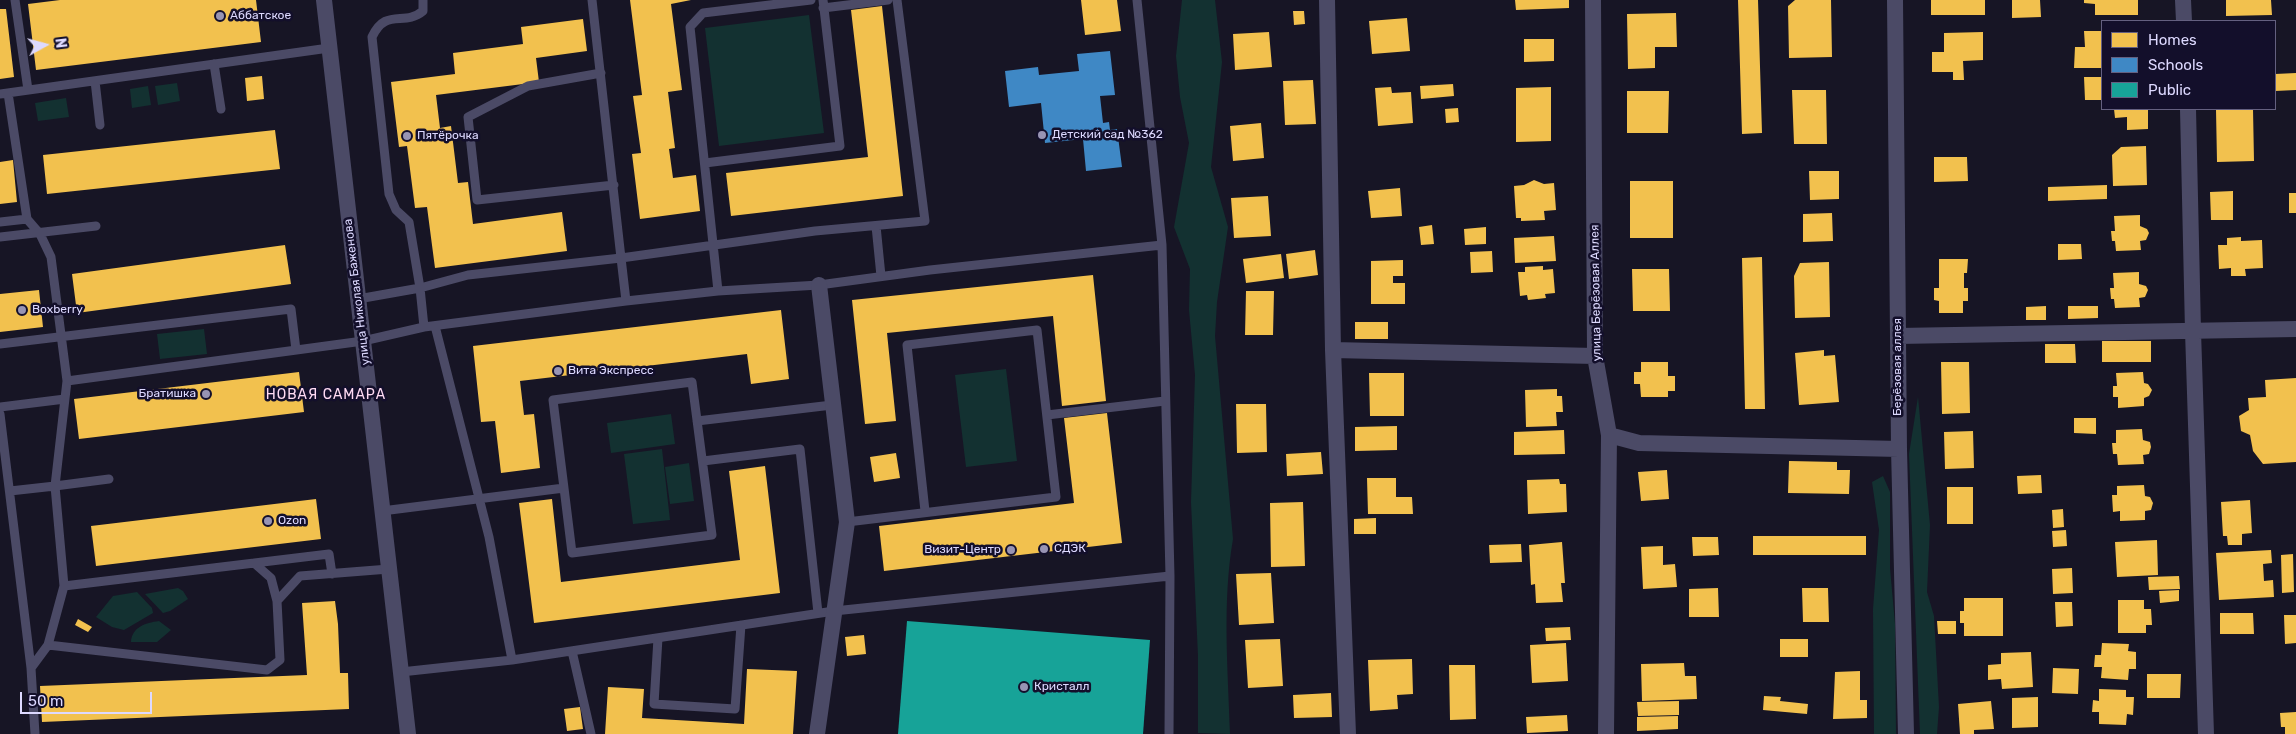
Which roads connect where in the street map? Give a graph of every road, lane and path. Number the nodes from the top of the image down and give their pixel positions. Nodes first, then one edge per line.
1 (15, 0) edge
2 (324, 0) edge
3 (423, 0) edge
4 (592, 0) edge
5 (811, 0) edge
6 (888, 0) edge
7 (898, 0) edge
8 (1137, 0) edge
9 (1328, 0) edge
10 (1592, 0) edge
11 (1895, 0) edge
12 (2182, 0) edge
13 (823, 4) edge
14 (2184, 20) edge
15 (329, 48) junction
16 (214, 64) junction
17 (601, 73) junction
18 (95, 81) junction
19 (28, 90) junction
20 (4, 93) edge
21 (221, 109) dead end
22 (2188, 110) edge
23 (100, 125) dead end
24 (706, 163) junction
25 (614, 185) junction
26 (27, 219) junction
27 (0, 222) edge
28 (96, 226) dead end
29 (876, 226) junction
30 (40, 234) junction
31 (0, 237) edge
32 (713, 245) junction
33 (1162, 245) junction
34 (622, 258) junction
35 (881, 276) junction
36 (819, 284) junction
37 (420, 288) junction
38 (718, 291) junction
39 (358, 300) junction
40 (626, 302) junction
41 (435, 326) junction
42 (424, 327) junction
43 (2296, 329) edge
44 (2193, 331) junction
45 (61, 336) junction
46 (1898, 336) junction
47 (363, 340) junction
48 (0, 344) edge
49 (296, 350) junction
50 (1333, 350) junction
51 (1596, 356) junction
52 (67, 381) junction
53 (65, 399) junction
54 (1165, 400) junction
55 (832, 405) junction
56 (0, 407) edge
57 (0, 414) edge
58 (1047, 415) junction
59 (697, 421) junction
60 (1609, 435) junction
61 (1899, 449) junction
62 (703, 460) junction
63 (109, 479) dead end
64 (55, 486) junction
65 (564, 488) junction
66 (10, 491) junction
67 (479, 499) junction
68 (382, 511) junction
69 (925, 511) junction
70 (847, 522) junction
71 (254, 563) junction
72 (389, 569) junction
73 (332, 574) junction
74 (1170, 576) junction
75 (64, 586) junction
76 (277, 601) junction
77 (826, 612) junction
78 (740, 625) junction
79 (658, 638) junction
80 (48, 645) junction
81 (572, 651) junction
82 (512, 660) junction
83 (32, 668) junction
84 (401, 672) junction
85 (35, 734) edge
86 (408, 734) edge
87 (591, 734) edge
88 (817, 734) edge
89 (1169, 734) edge
90 (1348, 734) edge
91 (1606, 734) edge
92 (1906, 734) edge
93 (2206, 734) edge

1 - 19 lane
2 - 15 street, улица Николая Баженова
3 - 37 lane
4 - 17 lane
5 - 24 lane
6 - 13 lane
7 - 29 lane
8 - 33 lane
9 - 50 street
10 - 51 street, улица Берёзовая Аллея
11 - 46 street, Берёзовая аллея
12 - 14 street
13 - 24 lane
15 - 16 lane
15 - 39 street, улица Николая Баженова
16 - 18 lane
16 - 21 lane
17 - 25 lane
17 - 25 lane
18 - 19 lane
18 - 23 lane
19 - 20 lane
20 - 26 lane
22 - 44 street
24 - 32 lane
25 - 34 lane
26 - 27 lane
26 - 30 lane
28 - 30 lane
29 - 32 lane
29 - 35 lane
30 - 31 lane
30 - 45 lane
32 - 34 lane
32 - 38 lane
33 - 35 lane
33 - 54 lane
34 - 37 lane
34 - 40 lane
35 - 36 lane
36 - 38 lane
36 - 55 street
37 - 39 lane
37 - 42 lane
38 - 40 lane
39 - 47 street, улица Николая Баженова
40 - 41 lane
41 - 42 lane
41 - 67 lane
42 - 47 lane
43 - 44 street
44 - 46 street
44 - 93 street
45 - 48 lane
45 - 49 lane
45 - 52 lane
46 - 61 street, Берёзовая аллея
47 - 49 lane
47 - 68 street, улица Николая Баженова
49 - 52 lane
50 - 51 street
50 - 90 street
51 - 60 street, улица Берёзовая Аллея
52 - 53 lane
53 - 56 lane
53 - 64 lane
54 - 58 lane
54 - 74 lane
55 - 59 lane
55 - 70 street
57 - 66 lane
58 - 69 lane
58 - 69 lane
59 - 62 lane
59 - 65 lane
60 - 61 street
60 - 91 street, улица Берёзовая Аллея
61 - 92 street, Берёзовая аллея
62 - 65 lane
62 - 77 lane
63 - 64 lane
64 - 66 lane
64 - 75 lane
65 - 67 lane
66 - 83 lane
67 - 68 lane
67 - 82 lane
68 - 72 street, улица Николая Баженова
69 - 70 lane
70 - 77 street
71 - 73 lane
71 - 75 lane
71 - 76 lane
72 - 73 lane
72 - 84 street, улица Николая Баженова
73 - 76 lane
74 - 77 lane
74 - 89 lane
75 - 80 lane
76 - 80 lane
77 - 78 lane
77 - 88 street
78 - 79 lane
78 - 79 lane
79 - 81 lane
80 - 83 lane
81 - 82 lane
81 - 87 lane
82 - 84 lane
83 - 85 lane
84 - 86 street, улица Николая Баженова

